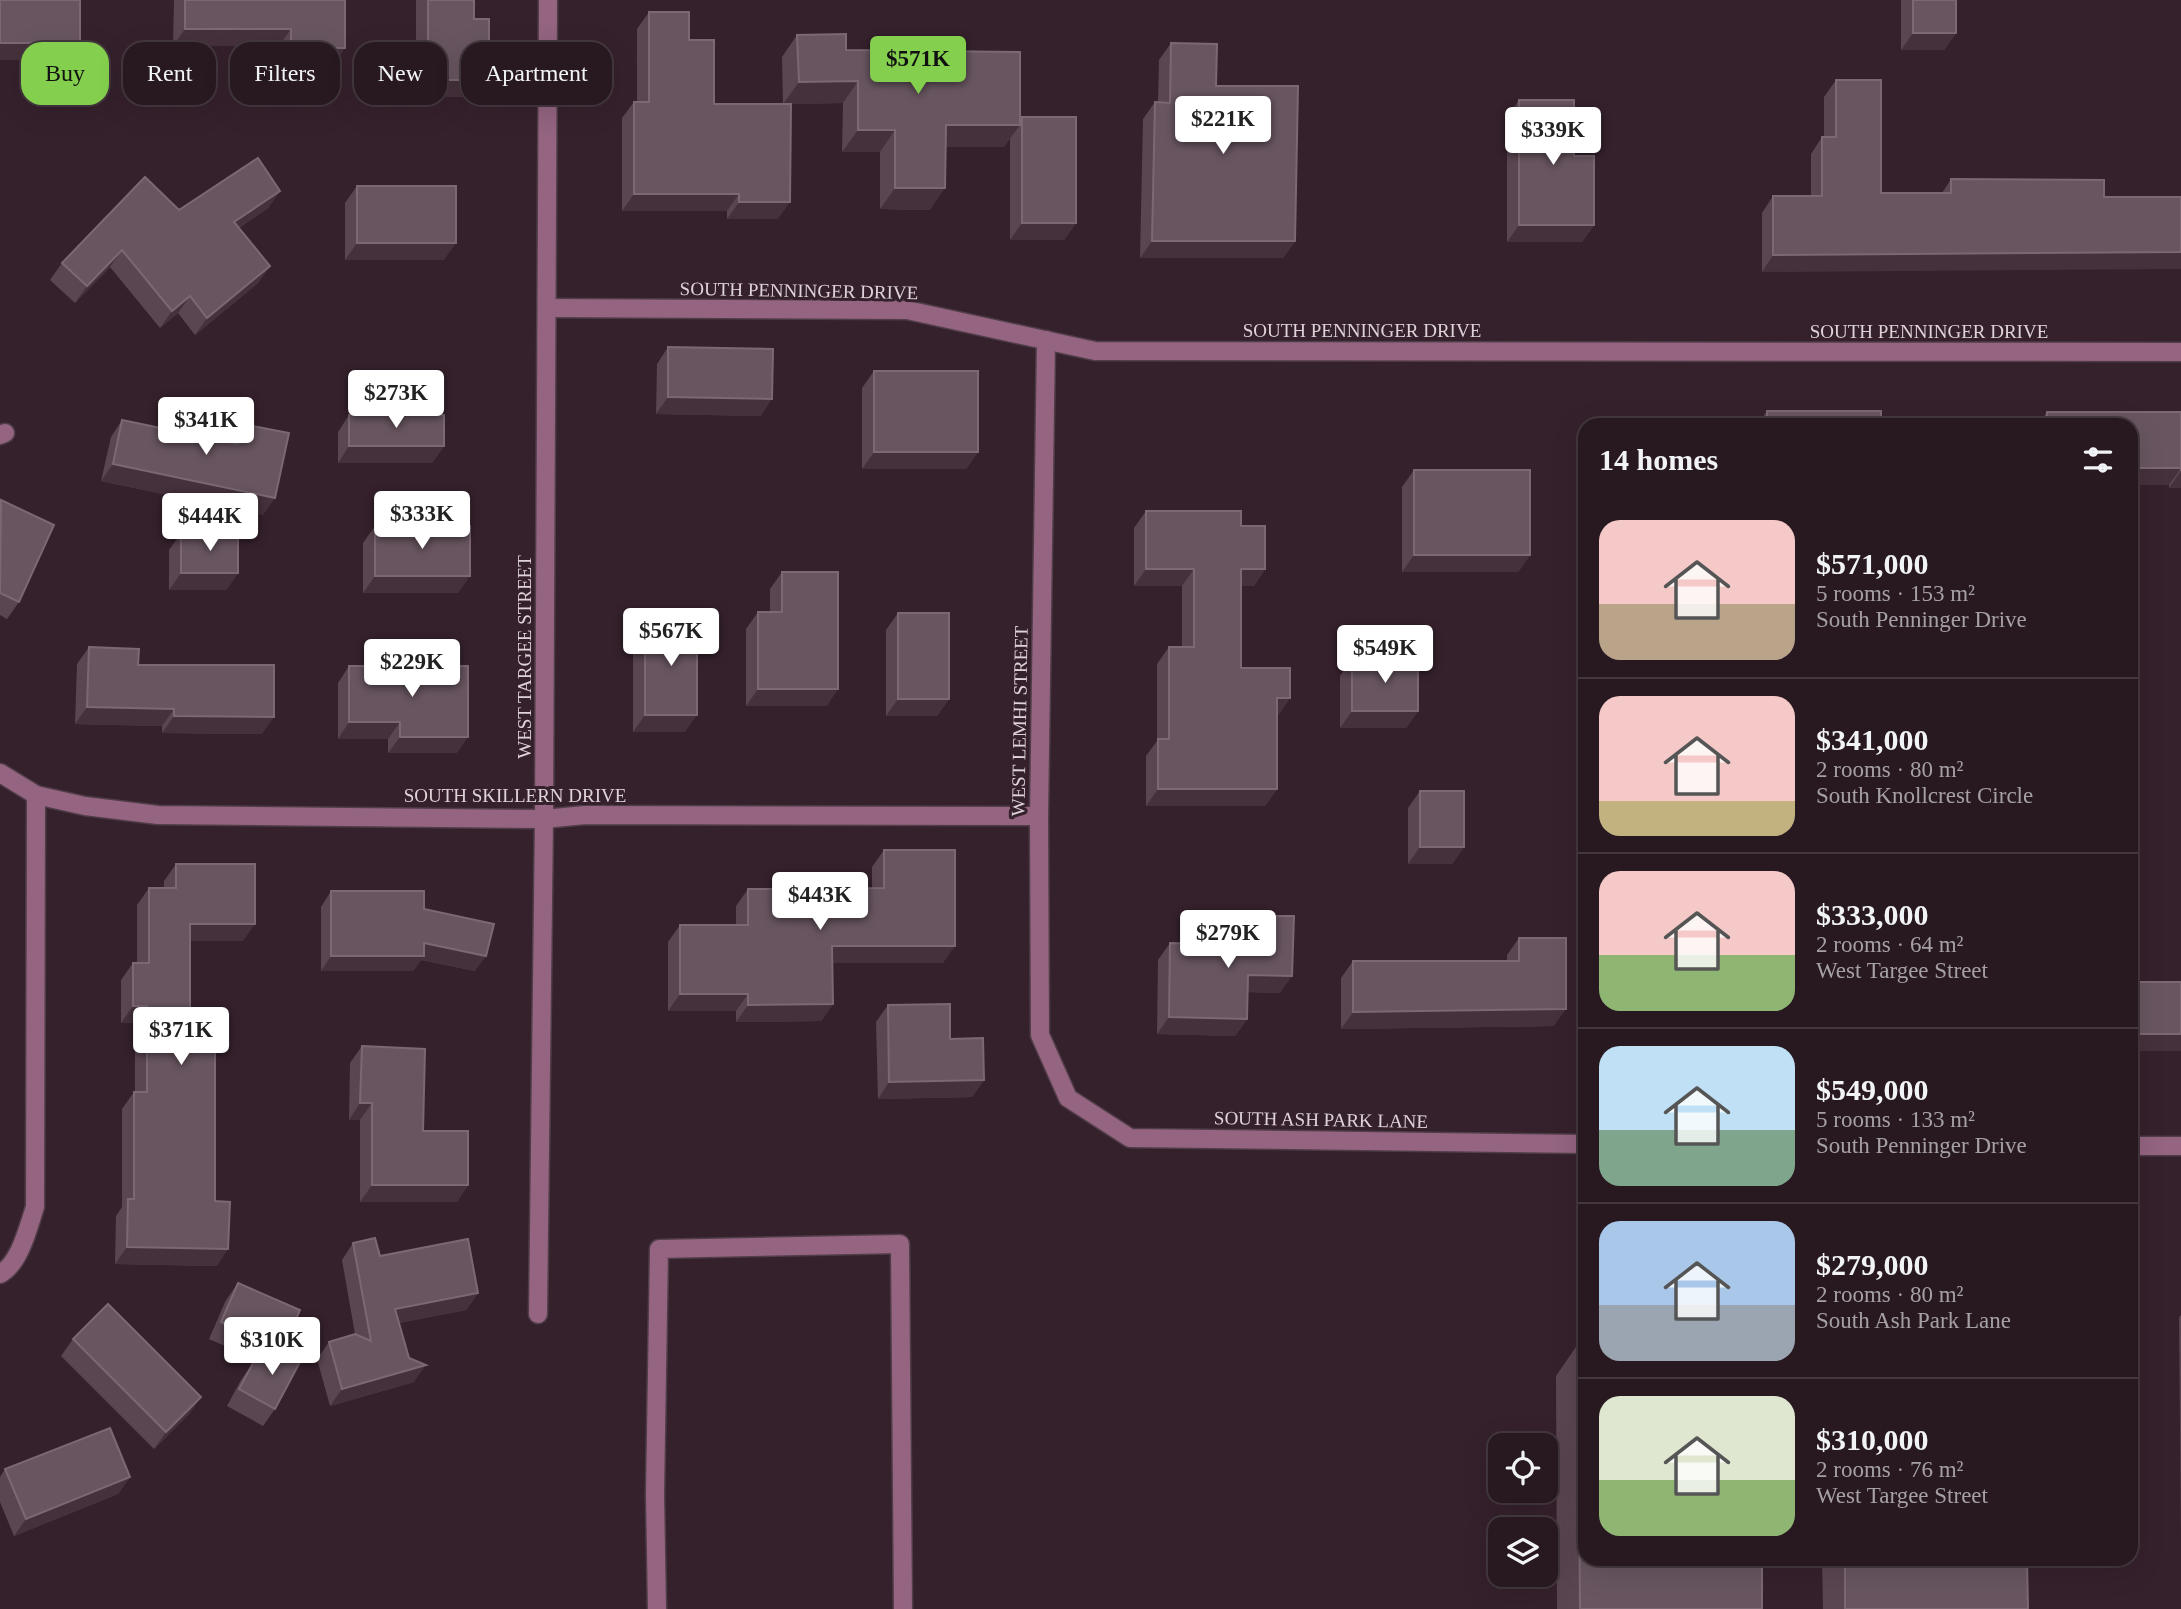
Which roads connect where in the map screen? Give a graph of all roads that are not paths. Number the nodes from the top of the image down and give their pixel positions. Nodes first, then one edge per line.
1 (548, 0) edge
2 (547, 308) junction
3 (1046, 340) junction
4 (2181, 352) edge
5 (0, 773) edge
6 (36, 795) junction
7 (1039, 816) junction
8 (544, 819) junction
9 (1068, 1098) joint
10 (1578, 1143) edge
11 (2138, 1146) edge
12 (2181, 1146) edge
13 (0, 1274) edge
14 (538, 1314) dead end
15 (657, 1609) edge
16 (902, 1609) edge

1 - 2 street, WEST TARGEE STREET
2 - 3 street, SOUTH PENNINGER DRIVE
2 - 8 street, WEST TARGEE STREET
3 - 4 street, SOUTH PENNINGER DRIVE
3 - 7 street, WEST LEMHI STREET
5 - 6 street, SOUTH SKILLERN DRIVE
6 - 8 street, SOUTH SKILLERN DRIVE
6 - 13 street
7 - 8 street, SOUTH SKILLERN DRIVE
7 - 9 street, WEST LEMHI STREET
8 - 14 street, WEST TARGEE STREET
9 - 10 street, SOUTH ASH PARK LANE
11 - 12 street
15 - 16 street

